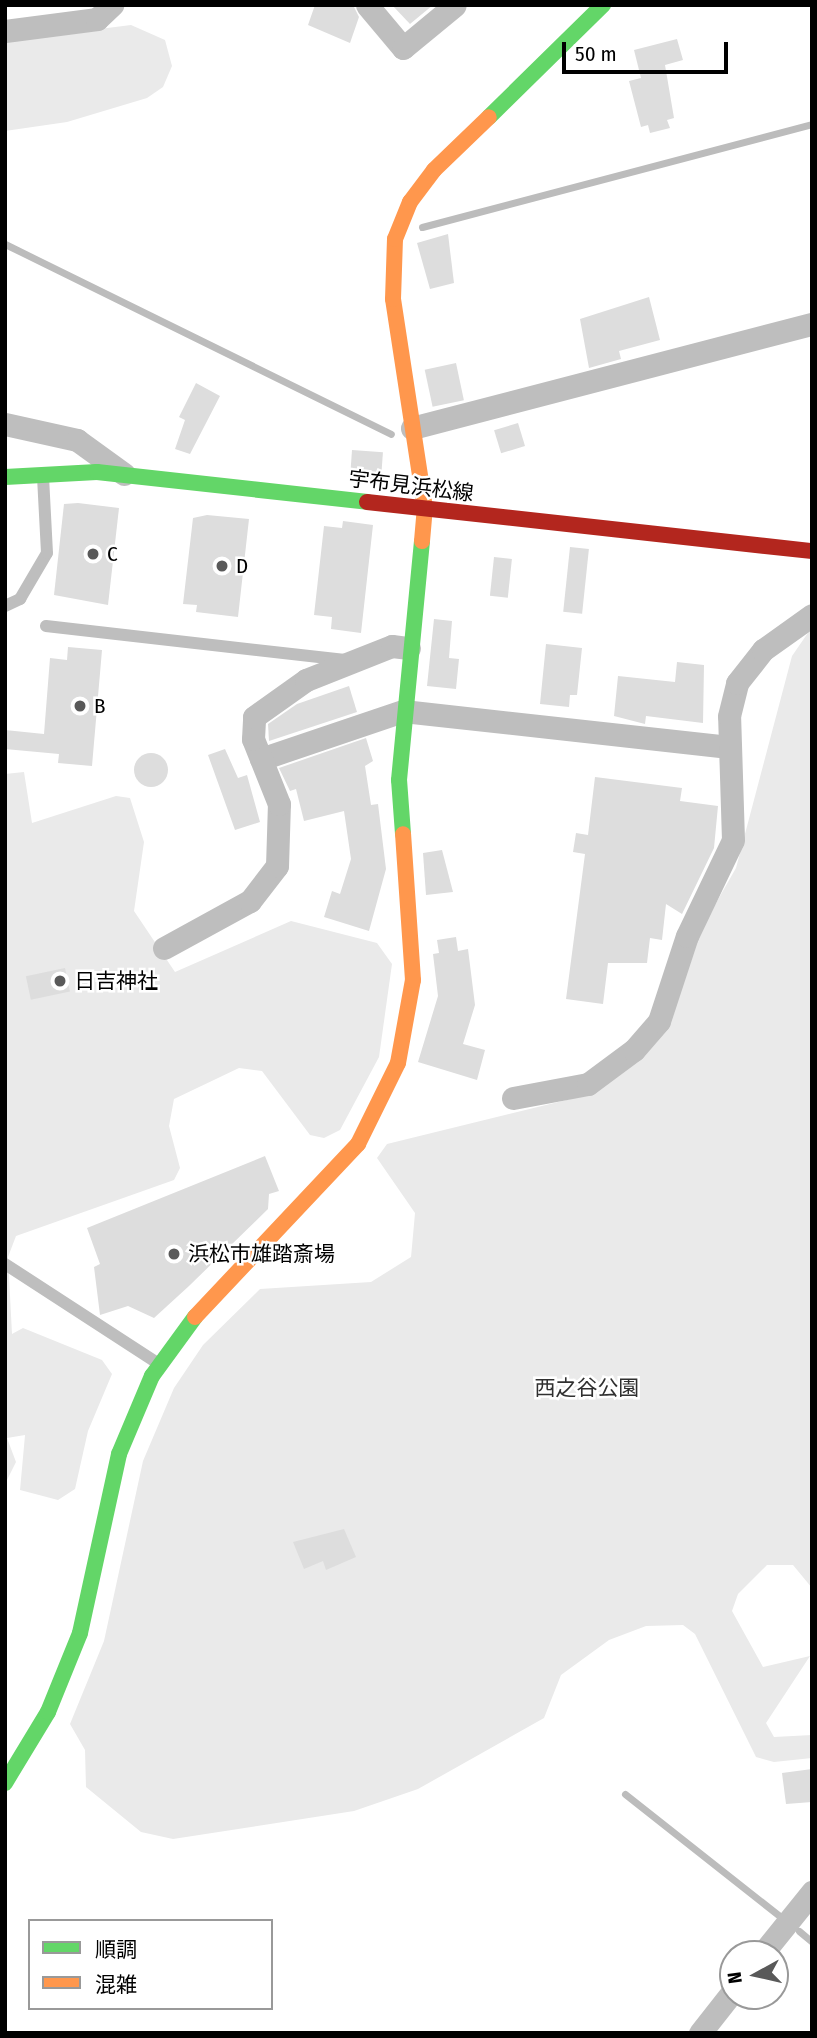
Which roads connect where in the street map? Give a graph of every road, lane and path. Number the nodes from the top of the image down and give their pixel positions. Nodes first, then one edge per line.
1 (112, 5) edge
2 (367, 5) edge
3 (455, 5) edge
4 (603, 5) edge
5 (5, 31) edge
6 (812, 324) edge
7 (5, 424) edge
8 (412, 428) junction
9 (43, 472) junction
10 (124, 474) junction
11 (5, 477) edge
12 (425, 508) junction
13 (812, 551) edge
14 (5, 606) edge
15 (812, 615) edge
16 (46, 626) dead end
17 (409, 648) junction
18 (353, 661) junction
19 (403, 711) junction
20 (729, 747) junction
21 (261, 759) junction
22 (164, 948) dead end
23 (513, 1098) dead end
24 (5, 1264) edge
25 (159, 1364) junction
26 (5, 1783) edge
27 (812, 1892) edge
28 (773, 1940) edge
29 (719, 2009) edge
30 (700, 2033) edge

1 - 5 street
2 - 3 street
4 - 8 street
6 - 8 street
7 - 10 street
8 - 12 street
9 - 10 street, 宇布見浜松線
9 - 11 street, 宇布見浜松線
9 - 14 lane
10 - 12 street, 宇布見浜松線
12 - 13 street, 宇布見浜松線
12 - 17 street
15 - 20 street
16 - 18 lane
17 - 18 street
17 - 19 street
18 - 21 street
19 - 20 street
19 - 21 street
19 - 25 street
20 - 23 street
21 - 22 street
24 - 25 lane
25 - 26 street
27 - 28 street
29 - 30 street

